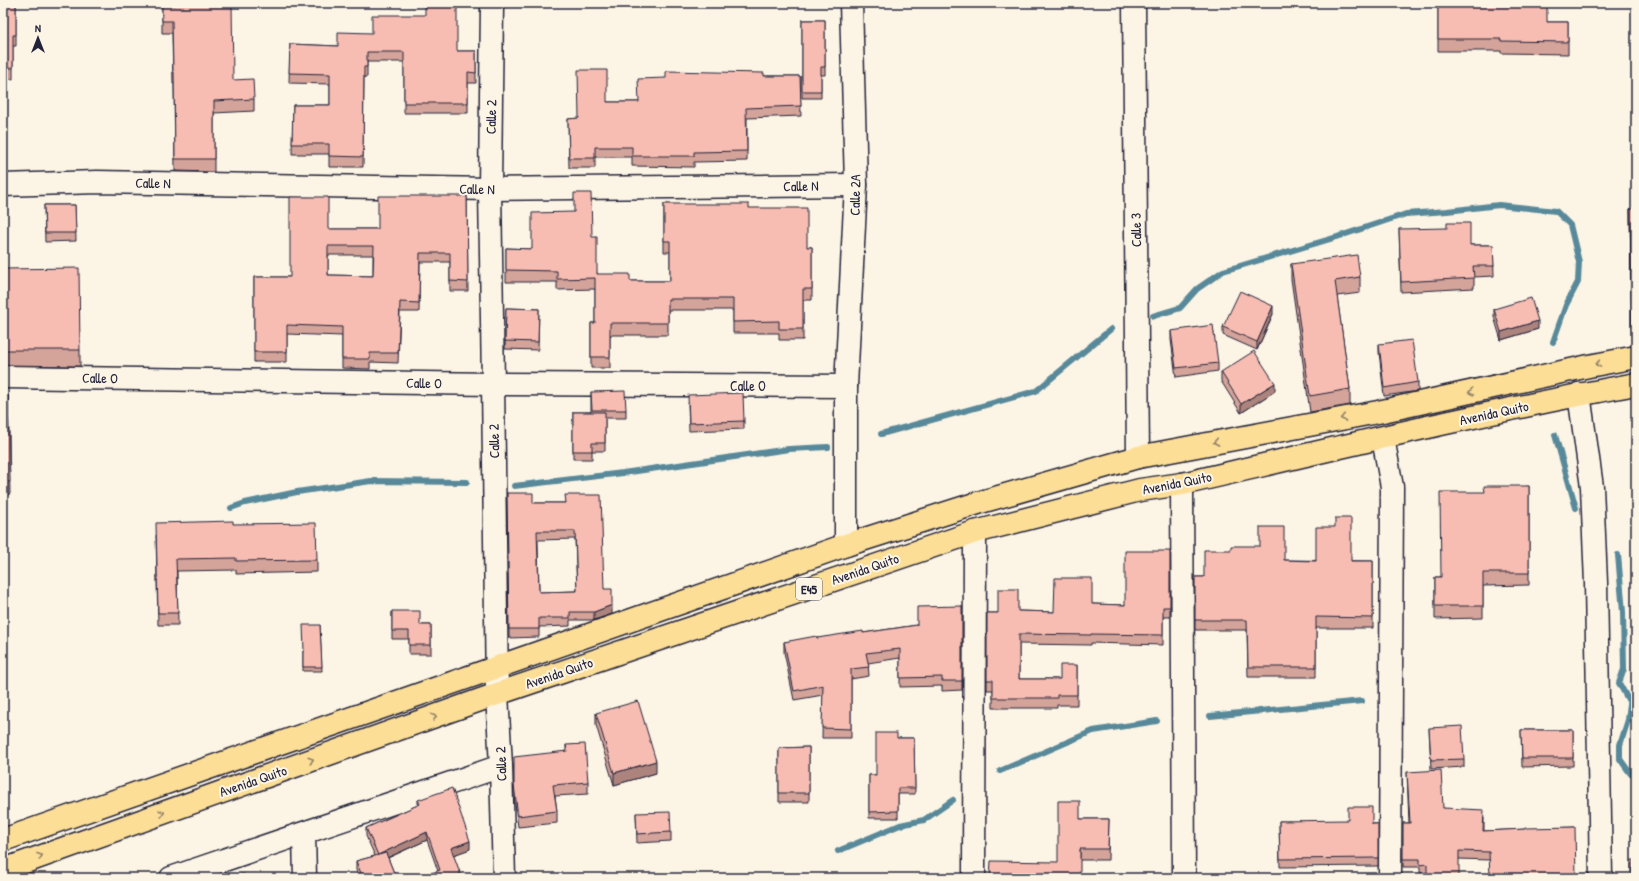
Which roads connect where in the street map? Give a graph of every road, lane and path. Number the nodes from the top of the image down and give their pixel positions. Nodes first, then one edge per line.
1 (492, 3) edge
2 (851, 3) edge
3 (1134, 3) edge
4 (3, 185) edge
5 (856, 185) junction
6 (490, 189) junction
7 (1636, 357) edge
8 (3, 377) edge
9 (493, 384) junction
10 (1636, 384) edge
11 (846, 386) junction
12 (1579, 394) junction
13 (1383, 438) junction
14 (1138, 457) junction
15 (1182, 484) junction
16 (975, 532) junction
17 (846, 545) junction
18 (498, 666) junction
19 (497, 694) junction
20 (501, 766) junction
21 (304, 834) junction
22 (3, 840) edge
23 (3, 870) edge
24 (171, 878) edge
25 (305, 878) edge
26 (504, 878) edge
27 (974, 878) edge
28 (1184, 878) edge
29 (1390, 878) edge
30 (1601, 878) edge

1 - 6 street, Calle 2
2 - 5 street, Calle 2A
3 - 14 street, Calle 3
4 - 6 street, Calle N
5 - 6 street, Calle N
5 - 11 street, Calle 2A
6 - 9 street, Calle 2
7 -> 14 highway, Avenida Quito / E45
8 - 9 street, Calle O
9 - 11 street, Calle O
9 - 18 street, Calle 2
10 - 12 highway, Avenida Quito / E45
11 - 17 street, Calle 2A
12 - 13 highway, Avenida Quito / E45
12 - 30 street
13 - 15 highway, Avenida Quito / E45
13 - 29 street
14 - 17 highway, Avenida Quito / E45
15 - 16 highway, Avenida Quito / E45
15 - 28 street
16 - 19 highway, Avenida Quito / E45
16 - 27 street
17 - 18 highway, Avenida Quito / E45
18 - 19 street, Calle 2
18 - 22 highway, Avenida Quito / E45
19 - 20 street, Calle 2
23 -> 19 highway, Avenida Quito / E45
20 - 21 street
20 - 26 street, Calle 2
21 - 24 street
21 - 25 street

